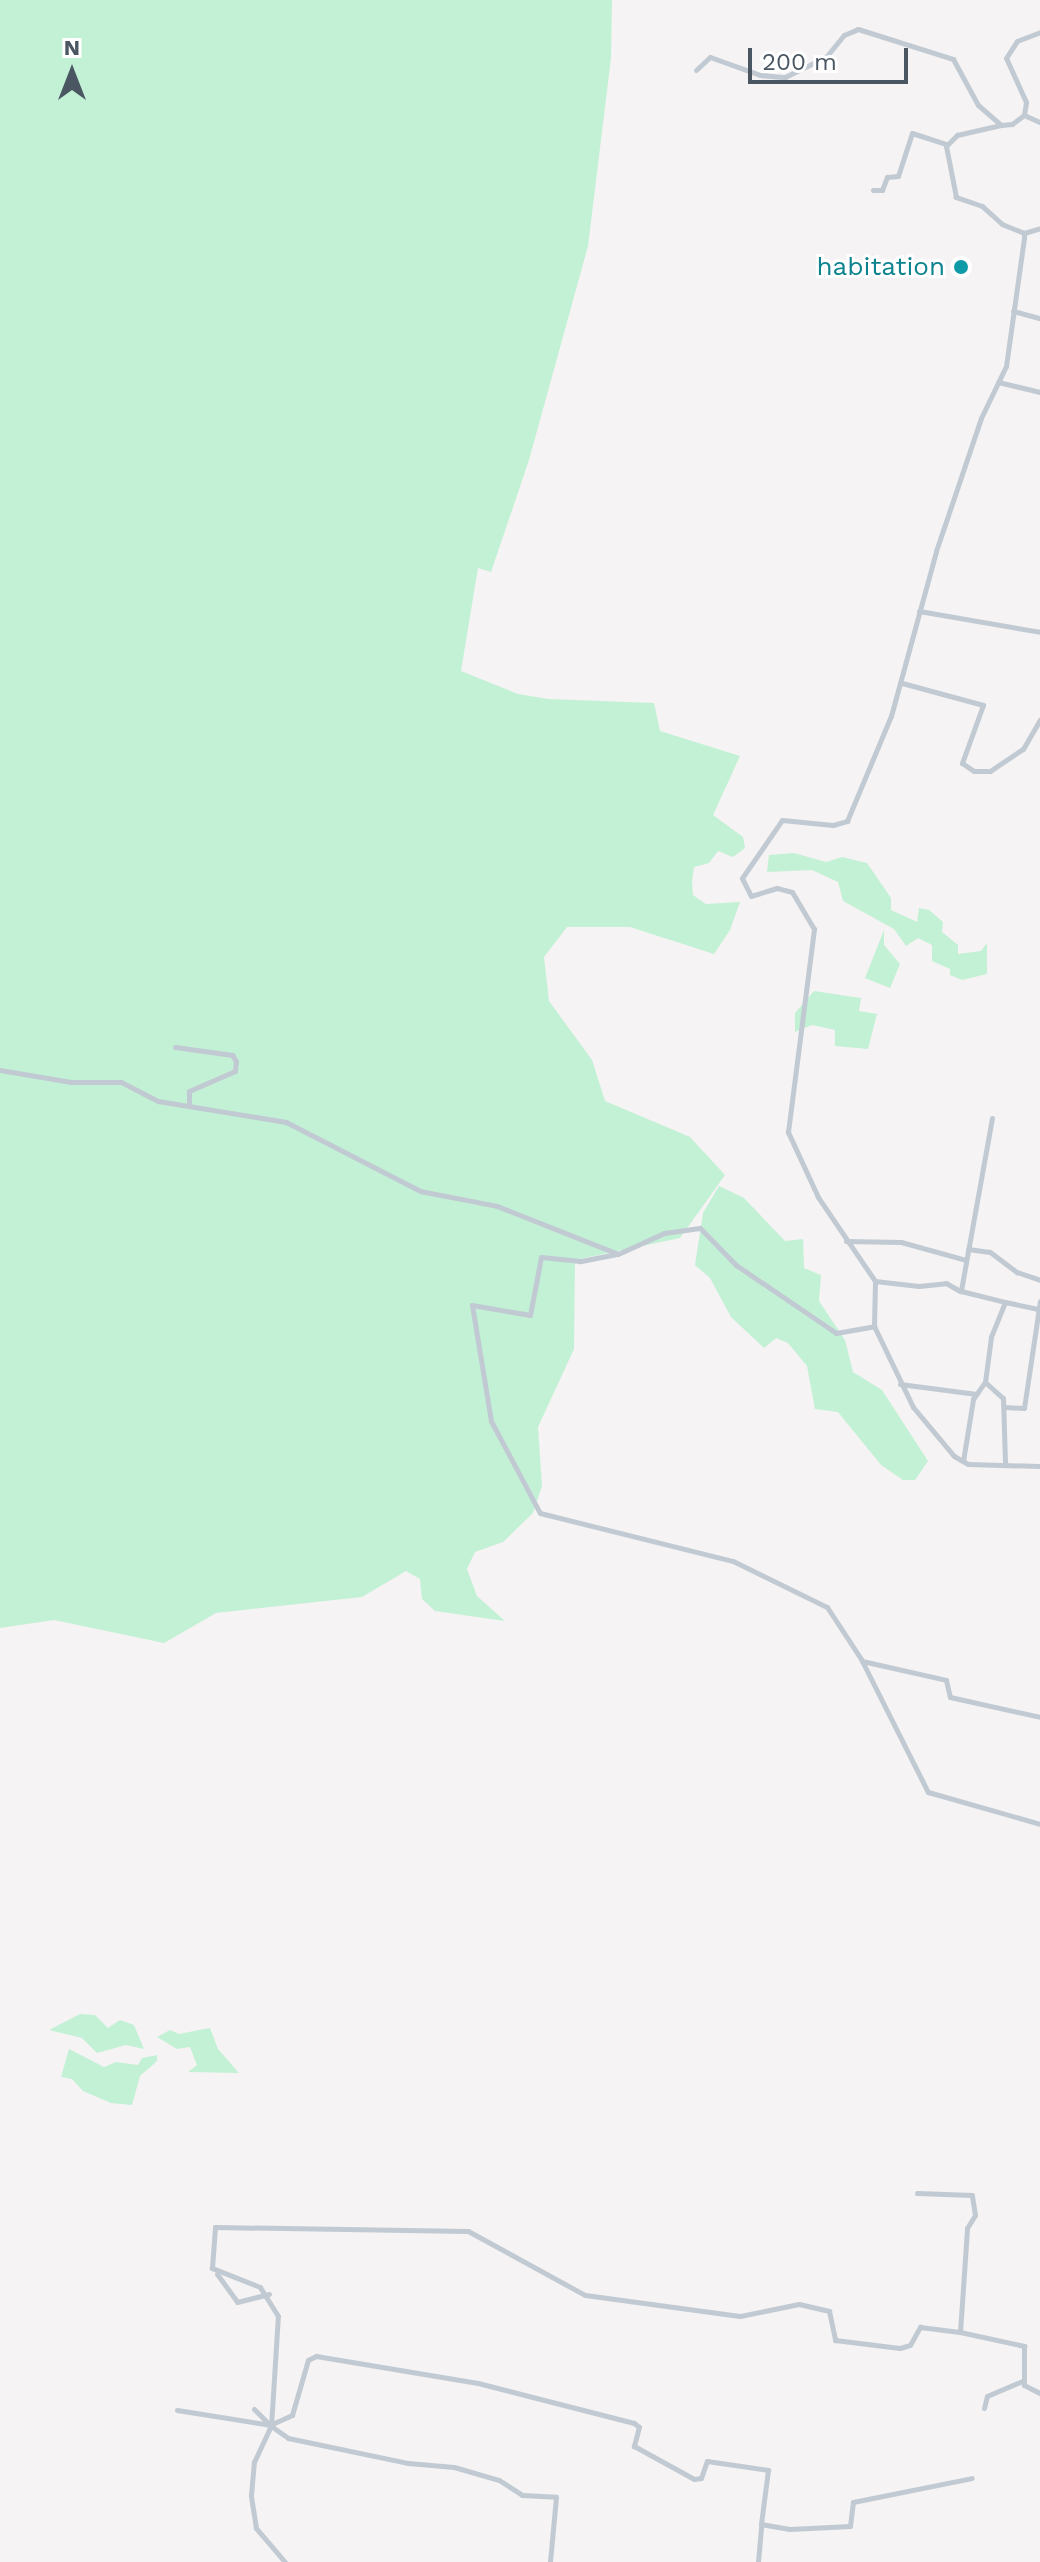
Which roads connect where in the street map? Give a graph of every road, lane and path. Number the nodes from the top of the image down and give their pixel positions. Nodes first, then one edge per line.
1 (1040, 32) edge
2 (696, 70) dead end
3 (1024, 115) junction
4 (1040, 122) edge
5 (1001, 125) junction
6 (946, 144) junction
7 (873, 190) dead end
8 (1040, 228) edge
9 (1024, 233) junction
10 (1013, 311) junction
11 (1040, 318) edge
12 (998, 382) junction
13 (1040, 392) edge
14 (919, 611) junction
15 (1040, 632) edge
16 (902, 683) junction
17 (1040, 720) edge
18 (175, 1047) dead end
19 (0, 1070) edge
20 (189, 1105) junction
21 (992, 1118) dead end
22 (846, 1241) junction
23 (968, 1249) junction
24 (618, 1254) junction
25 (966, 1260) junction
26 (1040, 1280) edge
27 (875, 1281) junction
28 (961, 1291) junction
29 (1005, 1302) junction
30 (1039, 1305) edge
31 (874, 1326) junction
32 (1032, 1339) junction
33 (1040, 1339) edge
34 (985, 1382) junction
35 (900, 1384) junction
36 (976, 1394) junction
37 (1004, 1407) junction
38 (963, 1461) junction
39 (1005, 1462) junction
40 (1040, 1466) edge
41 (862, 1661) junction
42 (1040, 1717) edge
43 (1040, 1824) edge
44 (917, 2193) dead end
45 (217, 2273) junction
46 (269, 2294) junction
47 (960, 2332) junction
48 (1023, 2381) junction
49 (1040, 2393) edge
50 (984, 2408) dead end
51 (254, 2409) dead end
52 (177, 2410) dead end
53 (271, 2425) junction
54 (972, 2478) dead end
55 (761, 2524) junction
56 (285, 2562) edge
57 (550, 2562) edge
58 (758, 2562) edge

1 - 3 street
2 - 5 street
3 - 4 street
3 - 5 street
5 - 6 street
6 - 7 street
6 - 9 street
8 - 9 street
9 - 10 street
10 - 11 street
10 - 12 street
12 - 13 street
12 - 14 street
14 - 15 street
14 - 16 street
16 - 17 street
16 - 22 street
18 - 20 street
19 - 20 street
20 - 24 street
21 - 23 street
22 - 25 street
22 - 27 street
23 - 25 street
23 - 26 street
24 - 31 street
24 - 41 street
25 - 28 street
27 - 28 street
27 - 31 street
28 - 29 street
29 - 30 street
29 - 34 street
30 - 32 street
31 - 35 street
32 - 33 street
32 - 37 street
34 - 36 street
34 - 37 street
35 - 36 street
35 - 38 street
36 - 38 street
37 - 39 street
38 - 39 street
39 - 40 street
41 - 42 street
41 - 43 street
44 - 47 street
45 - 46 street
45 - 46 street
45 - 47 street
46 - 53 street
47 - 48 street
48 - 49 street
48 - 50 street
51 - 53 street
52 - 53 street
53 - 55 street
53 - 56 street
53 - 57 street
54 - 55 street
55 - 58 street

